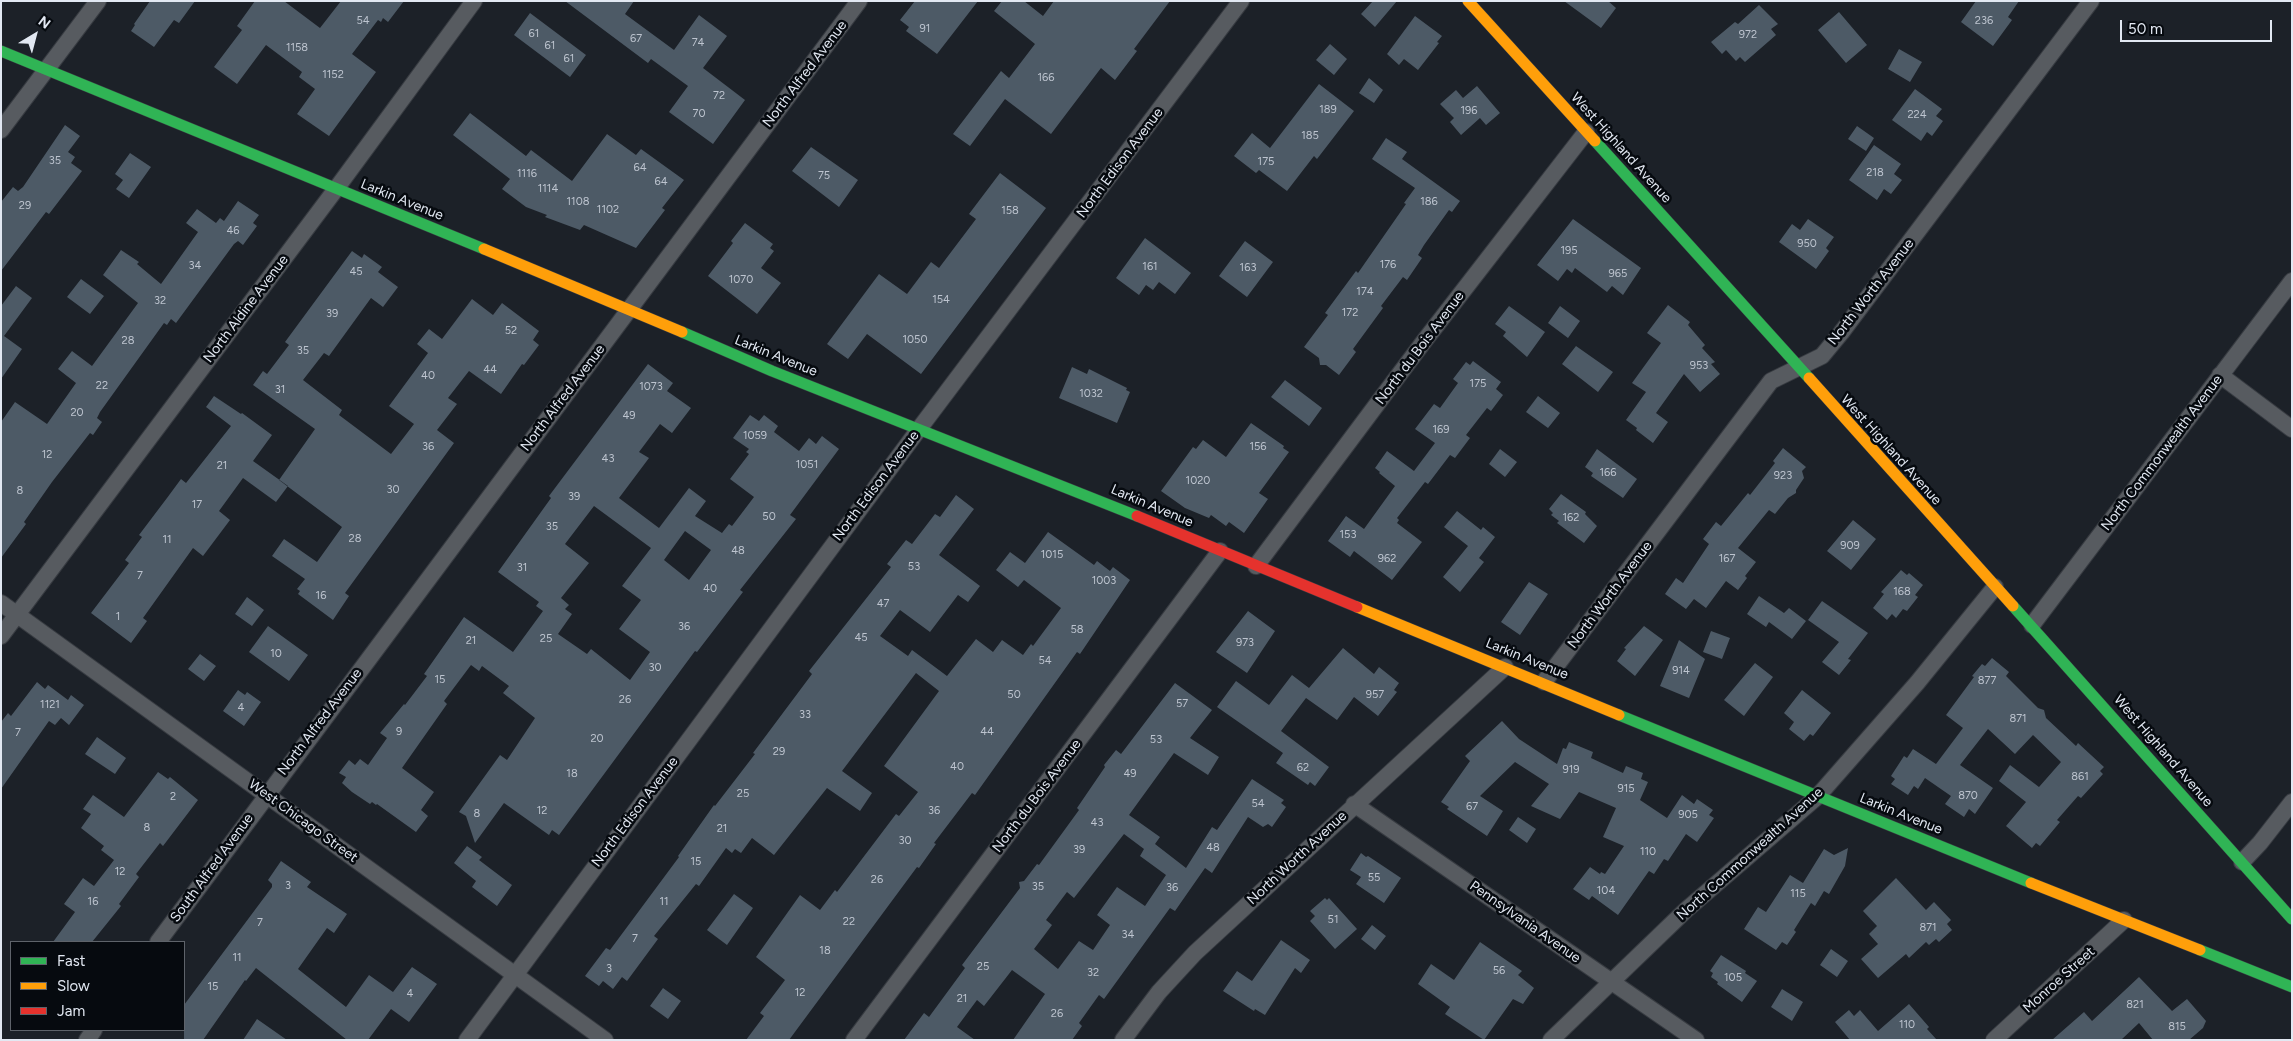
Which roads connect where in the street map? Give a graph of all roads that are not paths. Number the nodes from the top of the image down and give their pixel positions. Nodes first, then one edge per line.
1 (98, 1) edge
2 (474, 1) edge
3 (859, 1) edge
4 (1241, 1) edge
5 (1468, 1) edge
6 (2091, 1) edge
7 (1, 51) edge
8 (47, 70) junction
9 (1, 130) edge
10 (1586, 132) junction
11 (336, 189) junction
12 (2292, 281) edge
13 (629, 310) junction
14 (1799, 367) junction
15 (2220, 375) junction
16 (919, 429) junction
17 (2292, 429) edge
18 (1220, 551) junction
19 (1256, 566) junction
20 (1994, 587) junction
21 (1, 603) edge
22 (16, 614) junction
23 (2032, 625) junction
24 (1, 636) edge
25 (1505, 666) junction
26 (1544, 682) junction
27 (266, 795) junction
28 (1817, 797) junction
29 (2292, 802) edge
30 (1354, 804) junction
31 (2242, 862) junction
32 (2292, 919) edge
33 (2124, 920) junction
34 (159, 941) edge
35 (514, 974) junction
36 (1612, 982) junction
37 (2292, 987) edge
38 (466, 1040) edge
39 (605, 1040) edge
40 (854, 1040) edge
41 (1124, 1040) edge
42 (1551, 1040) edge
43 (1696, 1040) edge
44 (1994, 1040) edge

1 - 8 street
2 - 11 street, North Aldine Avenue
3 - 13 street, North Alfred Avenue
4 - 16 street, North Edison Avenue
5 - 10 main road, West Highland Avenue
6 - 14 street, North Worth Avenue
7 - 8 main road, Larkin Avenue
8 - 9 street
8 - 11 main road, Larkin Avenue
10 - 14 main road, West Highland Avenue
10 - 19 street, North du Bois Avenue
11 - 13 main road, Larkin Avenue
11 - 22 street, North Aldine Avenue
12 - 15 street, North Commonwealth Avenue
13 - 16 main road, Larkin Avenue
13 - 27 street, North Alfred Avenue
14 - 20 main road, West Highland Avenue
14 - 26 street, North Worth Avenue
15 - 17 street
15 - 23 street, North Commonwealth Avenue
16 - 18 main road, Larkin Avenue
16 - 35 street, North Edison Avenue
18 - 19 main road, Larkin Avenue
18 - 40 street, North du Bois Avenue
19 - 25 main road, Larkin Avenue
20 - 23 main road, West Highland Avenue
20 - 28 street, North Commonwealth Avenue
21 - 22 street, West Chicago Street
22 - 24 street, North Aldine Avenue
22 - 27 street, West Chicago Street
23 - 31 main road, West Highland Avenue
25 - 26 main road, Larkin Avenue
25 - 30 street, North Worth Avenue
26 - 28 main road, Larkin Avenue
27 - 34 street, South Alfred Avenue
27 - 35 street, West Chicago Street
28 - 33 main road, Larkin Avenue
28 - 36 street, North Commonwealth Avenue
29 - 31 street
30 - 36 street, Pennsylvania Avenue
30 - 41 street, North Worth Avenue
31 - 32 main road, West Highland Avenue
33 - 37 main road, Larkin Avenue
33 - 44 street, Monroe Street
35 - 38 street, North Edison Avenue
35 - 39 street, West Chicago Street
36 - 42 street, North Commonwealth Avenue
36 - 43 street, Pennsylvania Avenue

